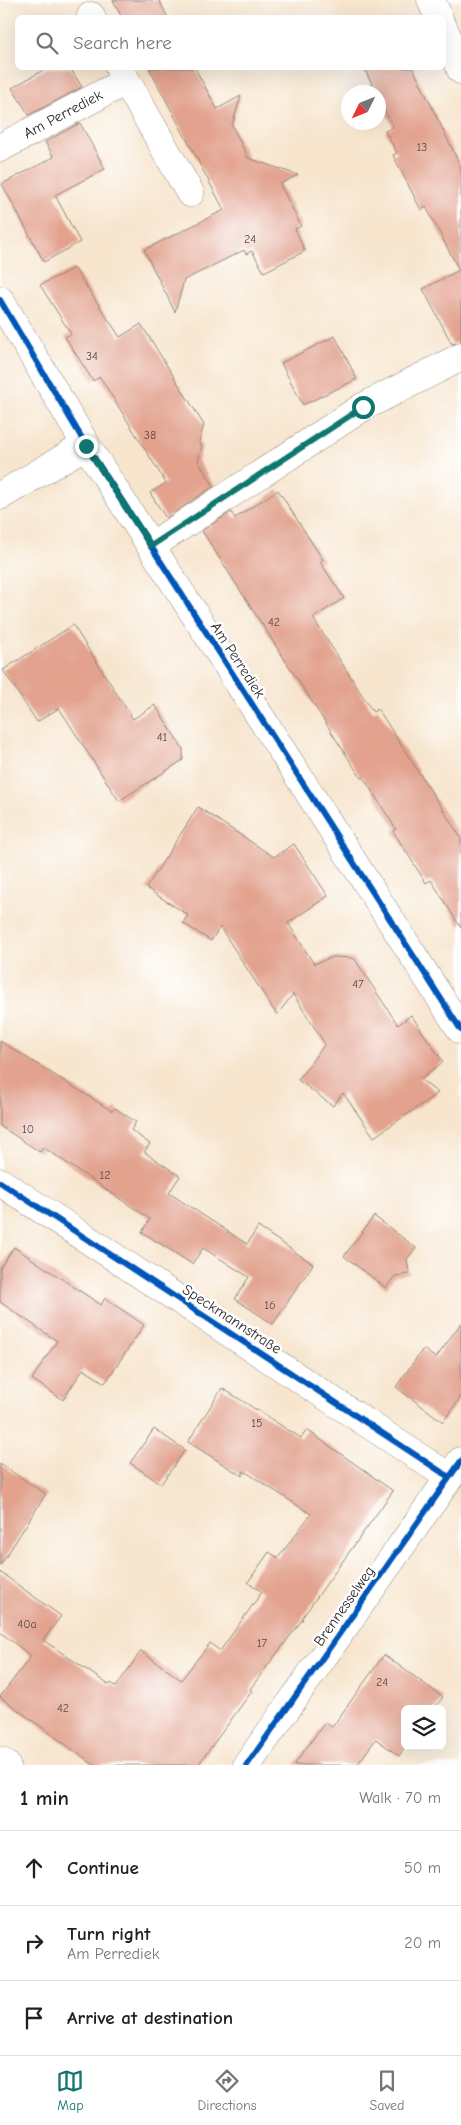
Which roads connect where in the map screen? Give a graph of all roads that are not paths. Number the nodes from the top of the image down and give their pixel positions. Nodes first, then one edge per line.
1 (431, 0) edge
2 (438, 15) edge
3 (446, 34) edge
4 (461, 70) edge
5 (123, 74) edge
6 (0, 148) edge
7 (190, 193) dead end
8 (0, 300) edge
9 (461, 357) edge
10 (86, 446) junction
11 (0, 496) edge
12 (151, 546) junction
13 (461, 1030) edge
14 (0, 1182) edge
15 (455, 1469) edge
16 (0, 1761) edge
17 (6, 1765) edge
18 (247, 1765) edge

1 - 2 street
3 - 4 street
5 - 6 street, Am Perrediek
5 - 7 street, Am Perrediek
8 - 10 street, Am Perrediek
9 - 12 street
10 - 11 street
10 - 12 street, Am Perrediek
12 - 13 street, Am Perrediek
14 - 15 street, Speckmannstraße
15 - 18 street, Brennesselweg
16 - 17 street

